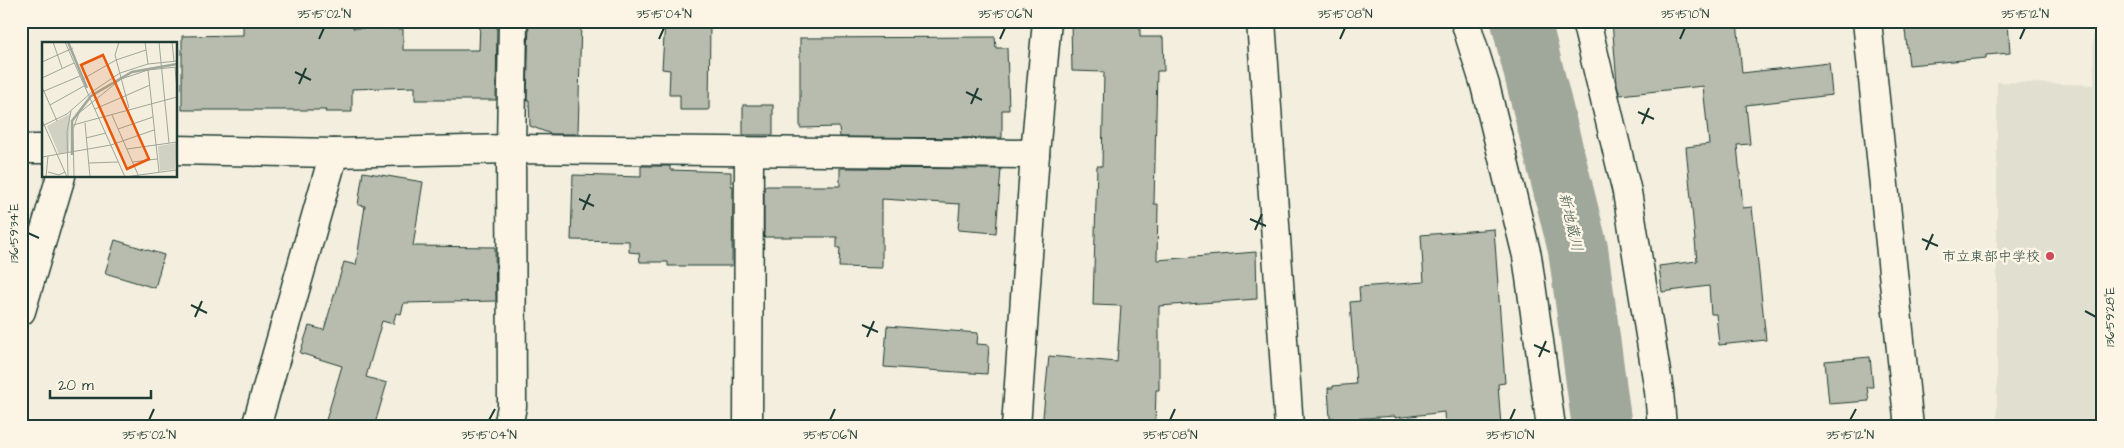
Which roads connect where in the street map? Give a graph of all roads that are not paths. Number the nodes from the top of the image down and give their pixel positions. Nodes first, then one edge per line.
1 (513, 21) edge
2 (1048, 21) edge
3 (1261, 21) edge
4 (1465, 21) edge
5 (1586, 21) edge
6 (1867, 21) edge
7 (21, 149) edge
8 (42, 149) edge
9 (511, 149) junction
10 (178, 150) edge
11 (749, 152) junction
12 (334, 153) junction
13 (1035, 154) junction
14 (60, 178) edge
15 (21, 311) edge
16 (256, 427) edge
17 (508, 427) edge
18 (748, 427) edge
19 (1016, 427) edge
20 (1289, 427) edge
21 (1551, 427) edge
22 (1662, 427) edge
23 (1909, 427) edge

1 - 9 street
2 - 13 street
3 - 20 street
4 - 21 street
5 - 22 street
6 - 23 street
7 - 8 street
9 - 11 street
9 - 12 street
9 - 17 street
10 - 12 street
11 - 13 street
11 - 18 street
12 - 16 street
13 - 19 street
14 - 15 street

